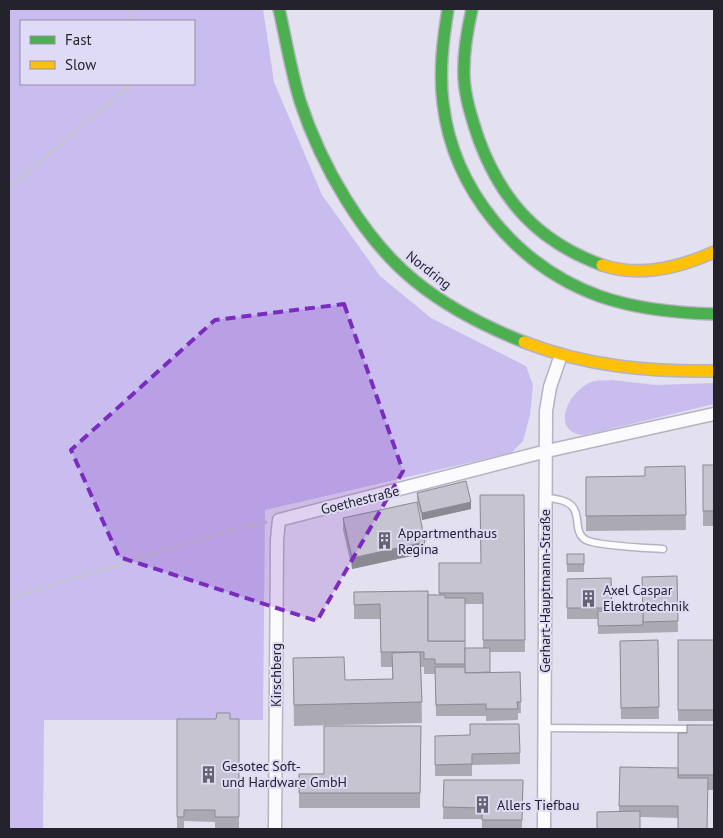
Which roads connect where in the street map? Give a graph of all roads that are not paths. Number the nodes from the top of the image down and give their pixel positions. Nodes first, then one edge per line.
1 (279, 9) edge
2 (448, 9) edge
3 (472, 9) edge
4 (714, 252) edge
5 (714, 314) edge
6 (561, 355) junction
7 (714, 371) edge
8 (714, 414) edge
9 (547, 451) junction
10 (546, 498) junction
11 (279, 520) joint
12 (663, 549) dead end
13 (544, 728) junction
14 (704, 728) edge
15 (275, 829) edge
16 (544, 829) edge

1 - 6 main road, Nordring
2 - 5 main road
3 - 4 main road
6 - 7 main road, Nordring
6 - 9 street, Gerhart-Hauptmann-Straße
8 - 9 street, Goethestraße
9 - 10 street, Gerhart-Hauptmann-Straße
9 - 11 street, Goethestraße
10 - 12 lane
10 - 13 street, Gerhart-Hauptmann-Straße
11 - 15 street, Kirschberg
13 - 14 lane
13 - 16 street, Gerhart-Hauptmann-Straße

